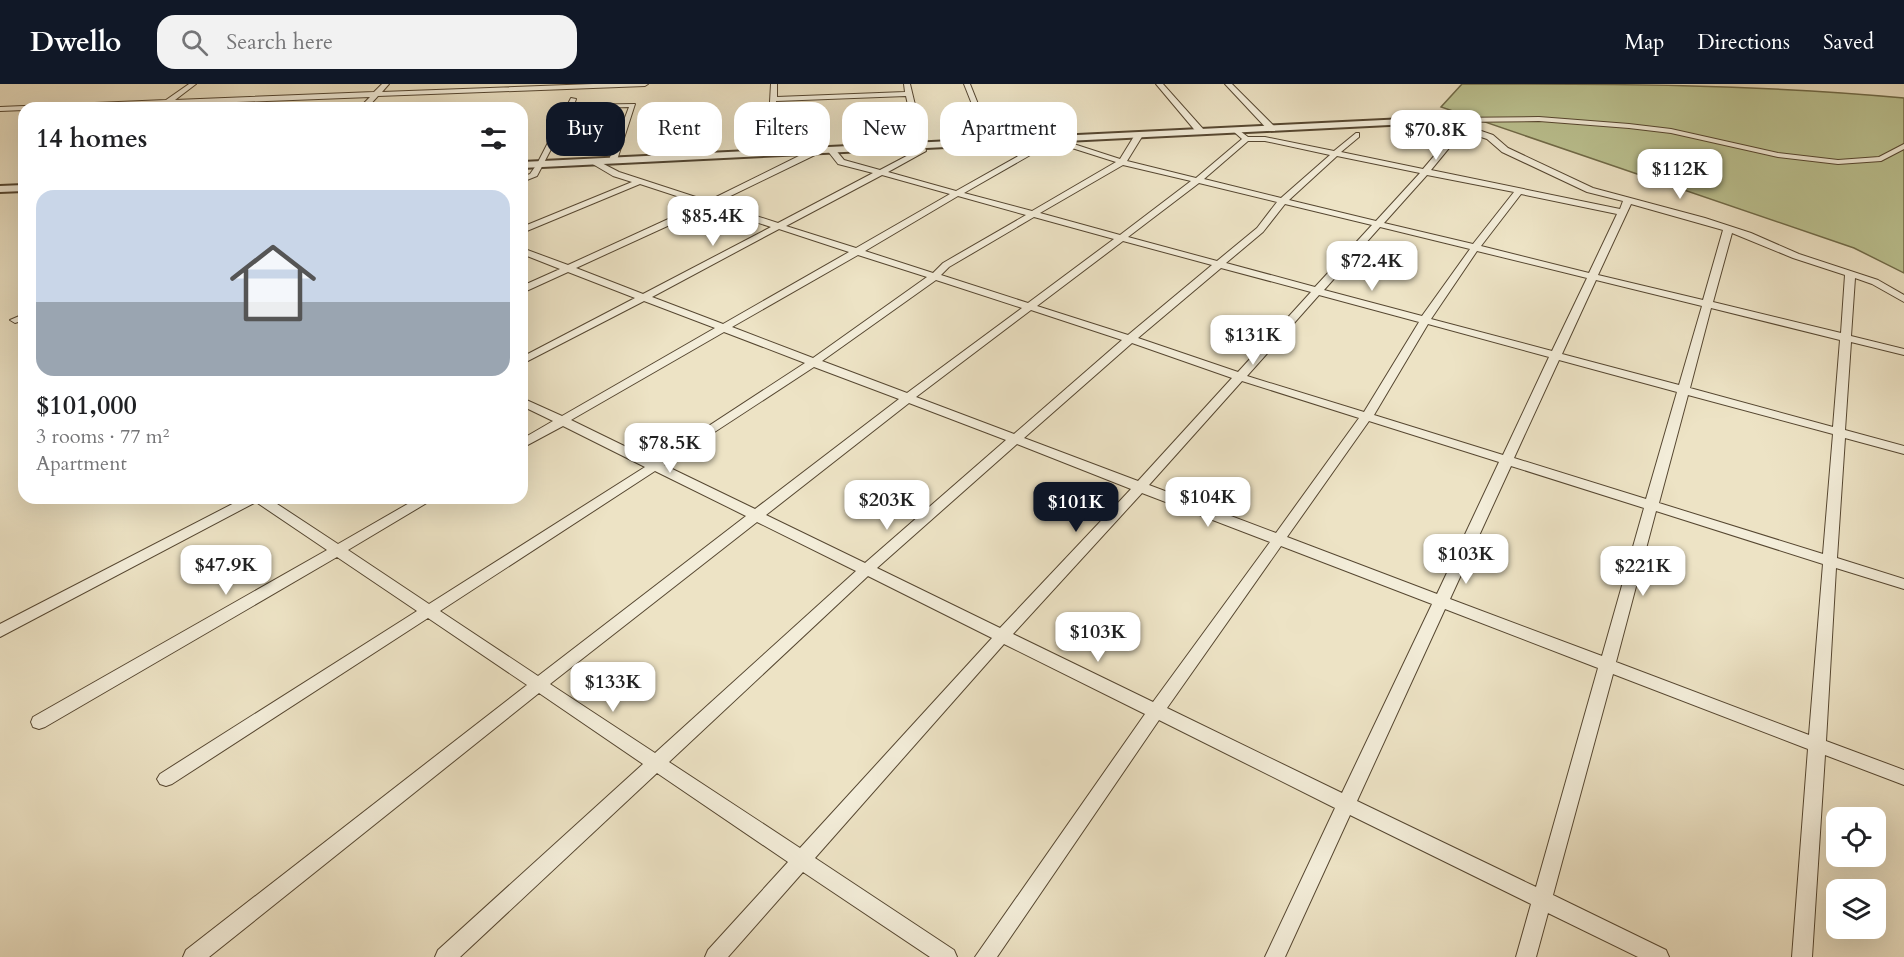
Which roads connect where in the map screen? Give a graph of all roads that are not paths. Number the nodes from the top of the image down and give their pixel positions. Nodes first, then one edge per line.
1 (193, 84) edge
2 (386, 84) edge
3 (645, 84) edge
4 (774, 84) edge
5 (907, 84) edge
6 (967, 84) edge
7 (1159, 84) edge
8 (1228, 84) edge
9 (580, 85) edge
10 (376, 94) junction
11 (909, 94) junction
12 (773, 99) junction
13 (167, 102) joint
14 (369, 102) edge
15 (572, 102) edge
16 (773, 102) edge
17 (911, 102) edge
18 (974, 102) edge
19 (625, 105) edge
20 (18, 108) edge
21 (0, 109) edge
22 (1446, 120) junction
23 (625, 127) edge
24 (1461, 128) junction
25 (1272, 129) junction
26 (1201, 132) junction
27 (1140, 135) junction
28 (1241, 135) junction
29 (1356, 135) dead end
30 (1077, 138) edge
31 (1904, 146) edge
32 (1077, 147) edge
33 (831, 150) joint
34 (842, 150) edge
35 (546, 154) edge
36 (1337, 154) junction
37 (734, 155) edge
38 (614, 156) edge
39 (806, 156) edge
40 (915, 156) edge
41 (1022, 156) edge
42 (613, 160) junction
43 (594, 161) junction
44 (1122, 162) junction
45 (541, 164) junction
46 (528, 165) edge
47 (1425, 172) junction
48 (883, 173) junction
49 (528, 178) edge
50 (1197, 181) junction
51 (638, 182) junction
52 (18, 188) edge
53 (0, 189) edge
54 (1518, 191) junction
55 (958, 193) junction
56 (1282, 202) junction
57 (708, 204) junction
58 (1625, 206) junction
59 (1032, 213) junction
60 (1377, 225) junction
61 (780, 227) junction
62 (528, 228) edge
63 (1728, 229) junction
64 (1119, 237) junction
65 (1475, 248) junction
66 (856, 252) junction
67 (528, 253) edge
68 (1216, 264) junction
69 (569, 268) junction
70 (1850, 274) junction
71 (934, 277) junction
72 (1592, 277) junction
73 (528, 287) edge
74 (1317, 291) junction
75 (646, 297) junction
76 (1904, 299) edge
77 (1707, 304) junction
78 (1028, 307) junction
79 (1425, 320) junction
80 (725, 327) junction
81 (1846, 338) junction
82 (1130, 339) junction
83 (1904, 352) edge
84 (1555, 356) junction
85 (528, 358) edge
86 (815, 361) junction
87 (1240, 377) junction
88 (1683, 390) junction
89 (909, 398) junction
90 (528, 404) edge
91 (1366, 416) junction
92 (562, 421) junction
93 (1839, 432) junction
94 (1018, 440) junction
95 (528, 441) edge
96 (1904, 450) edge
97 (1507, 460) junction
98 (655, 466) junction
99 (1141, 486) junction
100 (243, 504) edge
101 (268, 504) edge
102 (418, 504) edge
103 (1651, 505) junction
104 (757, 516) junction
105 (1280, 538) junction
106 (338, 550) junction
107 (1830, 561) junction
108 (867, 569) junction
109 (1904, 584) edge
110 (1441, 600) junction
111 (429, 611) junction
112 (0, 631) edge
113 (1002, 636) junction
114 (1607, 664) junction
115 (538, 684) junction
116 (1156, 711) junction
117 (39, 722) dead end
118 (1817, 745) junction
119 (657, 763) junction
120 (1904, 778) edge
121 (166, 779) dead end
122 (1346, 804) junction
123 (802, 860) junction
124 (1542, 900) junction
125 (193, 957) edge
126 (446, 957) edge
127 (715, 957) edge
128 (947, 957) edge
129 (985, 957) edge
130 (1275, 957) edge
131 (1526, 957) edge
132 (1659, 957) edge
133 (1802, 957) edge

1 - 13 street
2 - 10 street
3 - 9 street
4 - 12 street
5 - 11 street
6 - 18 street
7 - 26 street
8 - 25 street
9 - 10 street
9 - 15 street
10 - 13 street
10 - 14 street
11 - 12 street
11 - 17 street
12 - 16 street
19 - 23 street
20 - 21 street
22 - 24 street
22 - 25 street
22 - 31 street
24 - 47 street
24 - 58 street
25 - 28 street
26 - 27 street
26 - 28 street
27 - 30 street
27 - 44 street
28 - 36 street
28 - 50 street
29 - 36 street
32 - 44 street
33 - 34 street
33 - 48 street
35 - 45 street
36 - 47 street
36 - 56 street
37 - 42 street
38 - 42 street
39 - 57 street
40 - 48 street
41 - 55 street
42 - 43 street
43 - 45 street
43 - 51 street
44 - 50 street
44 - 59 street
45 - 46 street
45 - 49 street
47 - 54 street
47 - 60 street
48 - 55 street
48 - 61 street
50 - 56 street
50 - 64 street
51 - 57 street
51 - 62 street
52 - 53 street
54 - 58 street
54 - 65 street
55 - 59 street
55 - 66 street
56 - 60 street
56 - 68 street
57 - 61 street
57 - 69 street
58 - 63 street
58 - 72 street
59 - 64 street
59 - 71 street
60 - 65 street
60 - 74 street
61 - 66 street
61 - 75 street
63 - 70 street
63 - 77 street
64 - 68 street
64 - 78 street
65 - 72 street
65 - 79 street
66 - 71 street
66 - 80 street
67 - 69 street
68 - 74 street
68 - 82 street
69 - 73 street
69 - 75 street
70 - 76 street
70 - 81 street
71 - 78 street
71 - 86 street
72 - 77 street
72 - 84 street
74 - 79 street
74 - 87 street
75 - 80 street
75 - 85 street
77 - 81 street
77 - 88 street
78 - 82 street
78 - 89 street
79 - 84 street
79 - 91 street
80 - 86 street
80 - 92 street
81 - 83 street
81 - 93 street
82 - 87 street
82 - 94 street
84 - 88 street
84 - 97 street
86 - 89 street
86 - 98 street
87 - 91 street
87 - 99 street
88 - 93 street
88 - 103 street
89 - 94 street
89 - 104 street
90 - 92 street
91 - 97 street
91 - 105 street
92 - 95 street
92 - 98 street
93 - 96 street
93 - 107 street
94 - 99 street
94 - 108 street
97 - 103 street
97 - 110 street
98 - 104 street
98 - 111 street
99 - 105 street
99 - 113 street
100 - 112 street
101 - 106 street
102 - 106 street
103 - 107 street
103 - 114 street
104 - 108 street
104 - 115 street
105 - 110 street
105 - 116 street
106 - 111 street
106 - 117 street
107 - 109 street
107 - 118 street
108 - 113 street
108 - 119 street
110 - 114 street
110 - 122 street
111 - 115 street
111 - 121 street
113 - 116 street
113 - 123 street
114 - 118 street
114 - 124 street
115 - 119 street
115 - 125 street
116 - 122 street
116 - 129 street
118 - 120 street
118 - 133 street
119 - 123 street
119 - 126 street
122 - 124 street
122 - 130 street
123 - 127 street
123 - 128 street
124 - 131 street
124 - 132 street

